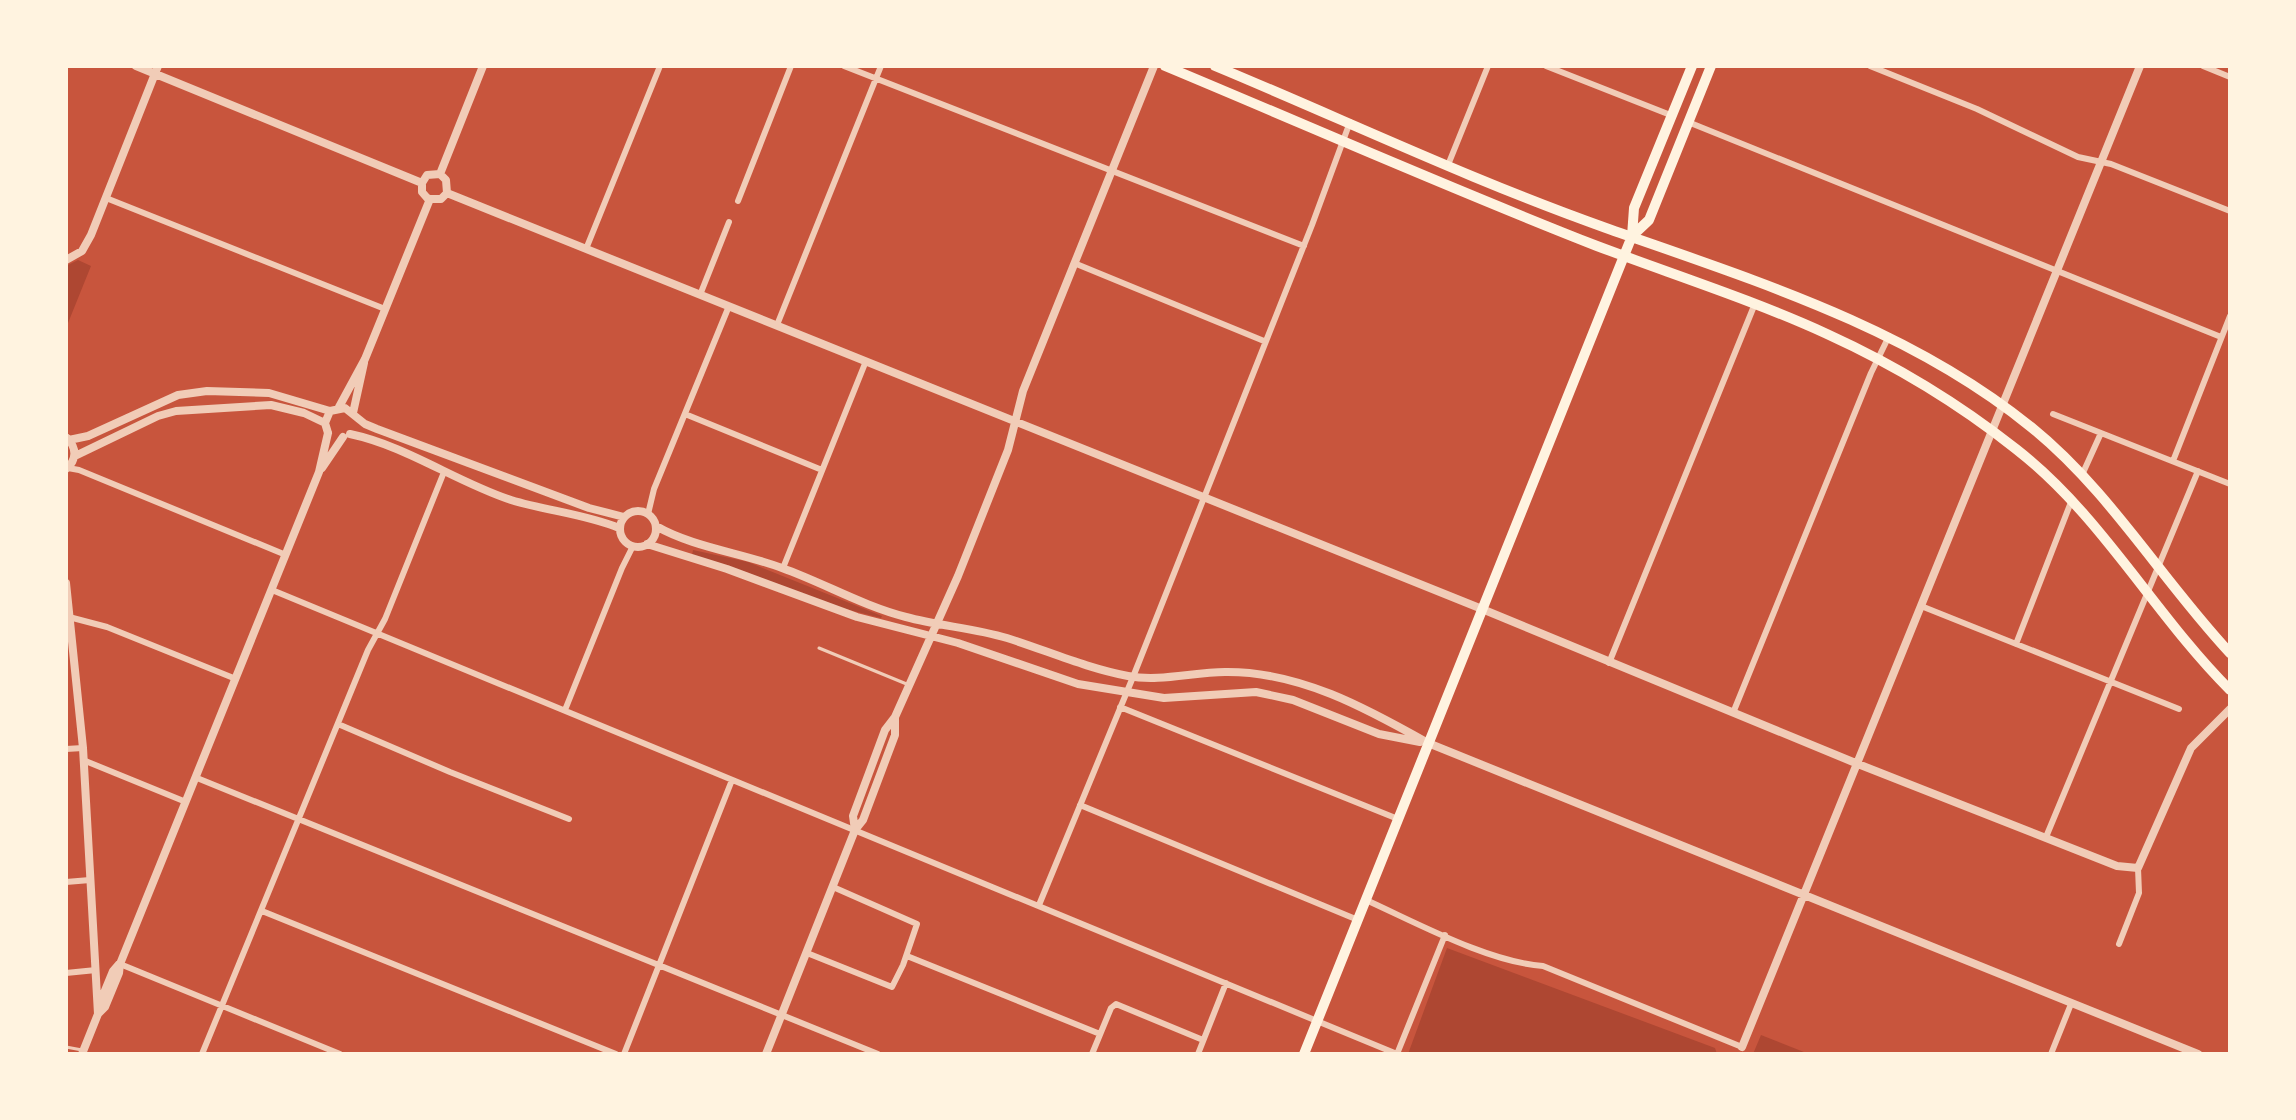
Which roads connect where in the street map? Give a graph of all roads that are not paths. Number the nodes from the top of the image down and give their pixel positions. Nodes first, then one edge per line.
1 (136, 66) edge
2 (483, 66) edge
3 (660, 66) edge
4 (791, 66) edge
5 (844, 66) edge
6 (881, 66) edge
7 (1154, 66) edge
8 (1165, 66) edge
9 (1215, 66) edge
10 (1488, 66) edge
11 (1546, 66) edge
12 (1692, 66) edge
13 (1711, 66) edge
14 (1870, 66) edge
15 (2140, 66) edge
16 (2203, 66) edge
17 (157, 70) edge
18 (2230, 77) edge
19 (877, 78) junction
20 (1673, 116) junction
21 (1350, 122) junction
22 (1688, 122) junction
23 (1344, 141) junction
24 (2102, 162) junction
25 (1448, 165) junction
26 (1112, 170) junction
27 (440, 174) junction
28 (422, 183) junction
29 (447, 193) junction
30 (106, 198) junction
31 (430, 199) junction
32 (738, 201) dead end
33 (2230, 211) edge
34 (729, 222) dead end
35 (1632, 236) junction
36 (1304, 246) junction
37 (586, 249) junction
38 (1624, 255) junction
39 (66, 260) edge
40 (1074, 263) junction
41 (2057, 271) junction
42 (700, 295) junction
43 (729, 306) junction
44 (1754, 306) junction
45 (385, 309) junction
46 (2230, 316) edge
47 (777, 325) junction
48 (1889, 336) junction
49 (2221, 337) junction
50 (1264, 341) junction
51 (365, 359) junction
52 (1878, 359) junction
53 (866, 361) junction
54 (2002, 405) junction
55 (335, 409) junction
56 (685, 414) junction
57 (2053, 414) dead end
58 (354, 415) junction
59 (1015, 423) junction
60 (326, 428) junction
61 (1991, 431) junction
62 (2101, 433) junction
63 (347, 435) junction
64 (68, 439) edge
65 (75, 456) junction
66 (2173, 461) junction
67 (67, 468) edge
68 (822, 470) junction
69 (2198, 471) junction
70 (319, 472) junction
71 (444, 472) junction
72 (2082, 475) junction
73 (2230, 484) edge
74 (1202, 497) junction
75 (2071, 502) junction
76 (648, 514) junction
77 (624, 517) junction
78 (656, 526) junction
79 (619, 528) junction
80 (647, 544) junction
81 (633, 546) junction
82 (286, 555) junction
83 (2159, 567) junction
84 (783, 568) junction
85 (66, 583) edge
86 (272, 590) junction
87 (2148, 592) junction
88 (67, 605) edge
89 (1921, 606) junction
90 (1482, 609) junction
91 (69, 617) junction
92 (935, 622) junction
93 (378, 634) junction
94 (929, 636) junction
95 (2016, 644) junction
96 (819, 648) dead end
97 (2230, 653) edge
98 (1609, 663) junction
99 (1133, 677) junction
100 (236, 679) junction
101 (2112, 682) junction
102 (909, 685) junction
103 (2230, 690) edge
104 (1126, 694) junction
105 (1120, 707) junction
106 (2179, 709) dead end
107 (2230, 709) edge
108 (565, 710) junction
109 (1733, 713) junction
110 (338, 724) junction
111 (1428, 743) junction
112 (83, 748) junction
113 (66, 749) edge
114 (83, 760) junction
115 (1858, 764) junction
116 (197, 778) junction
117 (732, 780) junction
118 (186, 802) junction
119 (1080, 805) junction
120 (569, 819) dead end
121 (1398, 819) junction
122 (300, 820) junction
123 (855, 830) junction
124 (2046, 837) junction
125 (2138, 868) junction
126 (90, 880) junction
127 (66, 882) edge
128 (833, 887) junction
129 (1804, 897) junction
130 (1366, 900) junction
131 (1039, 905) junction
132 (262, 911) junction
133 (1358, 920) junction
134 (1445, 935) junction
135 (2119, 944) dead end
136 (807, 953) junction
137 (907, 956) junction
138 (120, 964) junction
139 (659, 965) junction
140 (96, 970) junction
141 (66, 973) edge
142 (1226, 983) junction
143 (2071, 1004) junction
144 (221, 1006) junction
145 (98, 1011) junction
146 (782, 1015) junction
147 (1317, 1021) junction
148 (1100, 1034) junction
149 (1203, 1040) junction
150 (66, 1047) edge
151 (1742, 1050) edge
152 (82, 1052) edge
153 (202, 1054) edge
154 (340, 1054) edge
155 (616, 1054) edge
156 (624, 1054) edge
157 (766, 1054) edge
158 (878, 1054) edge
159 (1092, 1054) edge
160 (1198, 1054) edge
161 (1304, 1054) edge
162 (1397, 1054) edge
163 (1734, 1054) edge
164 (2051, 1054) edge
165 (2198, 1054) edge

1 - 17 street
2 - 27 street
3 - 37 street
4 - 32 street
5 - 19 street
6 - 19 street
7 - 26 street
8 - 23 main road
9 - 21 main road
10 - 25 street
11 - 20 street
12 - 20 main road
13 - 22 main road
14 - 24 street
15 - 24 street
16 - 18 street
17 - 28 street
17 - 30 street
19 - 26 street
19 - 47 street
20 - 35 main road
21 - 23 street
21 - 25 main road
22 - 35 main road
22 - 41 street
23 - 36 street
23 - 38 main road
24 - 33 street
24 - 41 street
25 - 35 main road
26 - 36 street
26 - 40 street
27 - 28 street
27 - 29 street
28 - 31 street
29 - 31 street
29 - 37 street
30 - 39 street
30 - 45 street
31 - 45 street
34 - 42 street
35 - 38 main road
35 - 48 main road
36 - 50 street
37 - 42 street
38 - 44 main road
38 - 90 main road
40 - 50 street
40 - 59 street
41 - 49 street
41 - 54 street
42 - 43 street
43 - 47 street
43 - 56 street
44 - 52 main road
44 - 98 street
45 - 51 street
46 - 49 street
47 - 53 street
48 - 52 street
48 - 54 main road
49 - 66 street
50 - 74 street
51 - 55 street
51 - 58 street
52 - 61 main road
52 - 109 street
53 - 59 street
53 - 68 street
54 - 61 street
54 - 72 main road
55 - 58 street
55 - 60 street
55 - 64 street
56 - 68 street
56 - 76 street
57 - 62 street
58 - 63 street
58 - 77 street
59 - 74 street
59 - 92 street
60 - 63 street
60 - 65 street
60 - 70 street
61 - 75 main road
61 - 89 street
62 - 66 street
62 - 72 street
63 - 70 street
63 - 71 street
64 - 65 street
65 - 67 street
66 - 69 street
67 - 82 street
68 - 84 street
69 - 73 street
69 - 83 street
70 - 82 street
71 - 79 street
71 - 93 street
72 - 83 main road
74 - 90 street
74 - 99 street
75 - 87 main road
75 - 95 street
76 - 77 street
76 - 78 street
77 - 79 street
78 - 80 street
78 - 84 street
79 - 81 street
80 - 81 street
80 - 94 street
81 - 108 street
82 - 86 street
83 - 87 street
83 - 97 main road
84 - 92 street
85 - 88 street
86 - 93 street
86 - 100 street
87 - 101 street
87 - 103 main road
88 - 91 street
89 - 95 street
89 - 115 street
90 - 98 street
90 - 111 main road
91 - 100 street
91 - 112 street
92 - 94 street
92 - 99 street
93 - 108 street
93 - 110 street
94 - 102 street
94 - 104 street
95 - 101 street
96 - 102 lane
98 - 109 street
99 - 104 street
99 - 111 street
100 - 116 street
101 - 106 street
101 - 124 street
102 - 123 street
104 - 105 street
104 - 111 street
105 - 119 street
105 - 121 street
107 - 125 street
108 - 117 street
109 - 115 street
110 - 120 street
110 - 122 street
111 - 121 main road
111 - 129 street
112 - 113 street
112 - 114 street
114 - 118 street
114 - 126 street
115 - 124 street
115 - 129 street
116 - 118 street
116 - 122 street
117 - 123 street
117 - 139 street
118 - 138 street
119 - 131 street
119 - 133 street
121 - 130 main road
122 - 132 street
122 - 139 street
123 - 128 street
123 - 131 street
124 - 125 street
125 - 135 street
126 - 127 street
126 - 140 street
128 - 136 street
128 - 137 street
129 - 143 street
129 - 151 street
130 - 133 main road
130 - 134 street
131 - 142 street
132 - 144 street
132 - 155 street
133 - 147 main road
134 - 151 street
134 - 162 street
136 - 137 street
136 - 146 street
137 - 148 street
138 - 144 street
138 - 145 street
139 - 146 street
139 - 156 street
140 - 141 street
140 - 145 street
142 - 147 street
142 - 149 street
143 - 164 street
143 - 165 street
144 - 153 street
144 - 154 street
145 - 152 street
146 - 157 street
146 - 158 street
147 - 161 main road
147 - 162 street
148 - 149 street
148 - 159 street
149 - 160 street
150 - 152 lane
151 - 163 street

